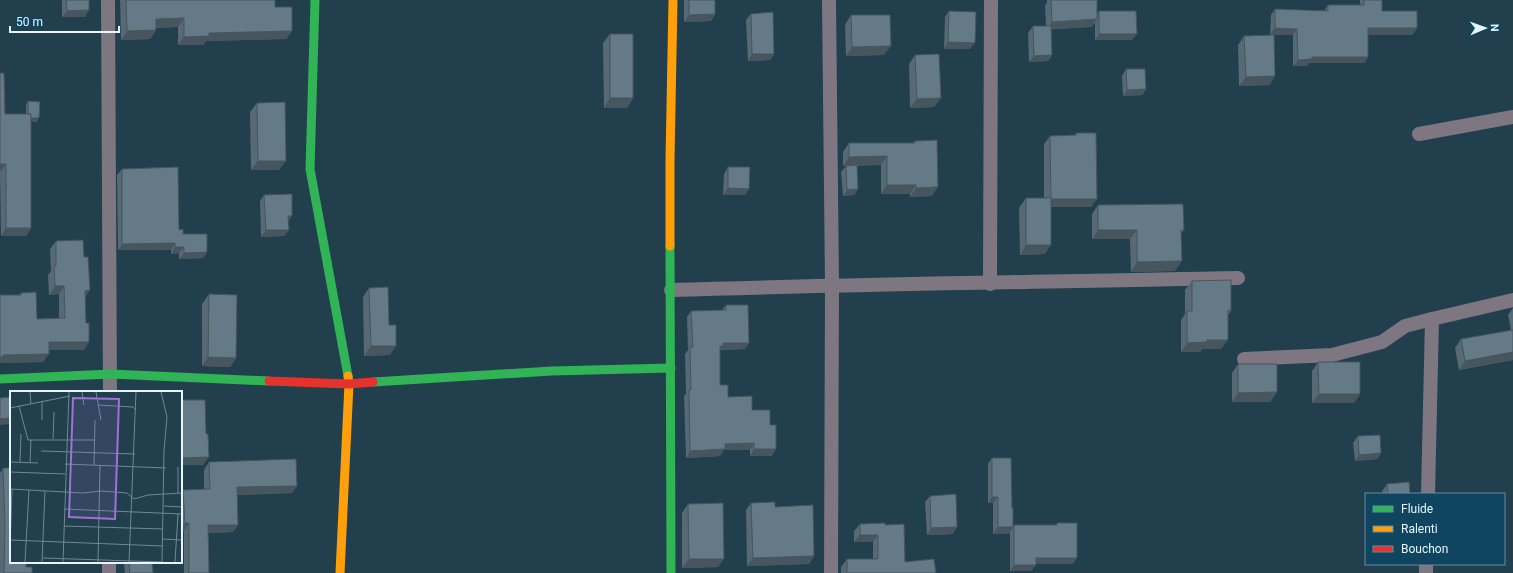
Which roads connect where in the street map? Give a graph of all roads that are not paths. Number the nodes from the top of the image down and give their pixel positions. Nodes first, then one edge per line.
1 (108, 0) edge
2 (315, 0) edge
3 (673, 0) edge
4 (829, 0) edge
5 (991, 0) edge
6 (1513, 117) edge
7 (1419, 134) dead end
8 (1238, 278) dead end
9 (990, 284) junction
10 (832, 285) junction
11 (671, 290) junction
12 (1513, 300) edge
13 (1432, 319) junction
14 (1244, 359) dead end
15 (671, 368) junction
16 (111, 374) junction
17 (0, 380) edge
18 (349, 384) junction
19 (110, 391) edge
20 (1428, 493) edge
21 (340, 573) edge
22 (671, 573) edge
23 (831, 573) edge

1 - 16 street
2 - 18 street
3 - 11 street
4 - 10 street
5 - 9 street
6 - 7 street
8 - 9 street
9 - 10 street
10 - 11 street
10 - 23 street
11 - 15 street
12 - 13 street
13 - 14 street
13 - 20 street
15 - 18 street
15 - 22 street
16 - 17 street
16 - 18 street
16 - 19 street
18 - 21 street

